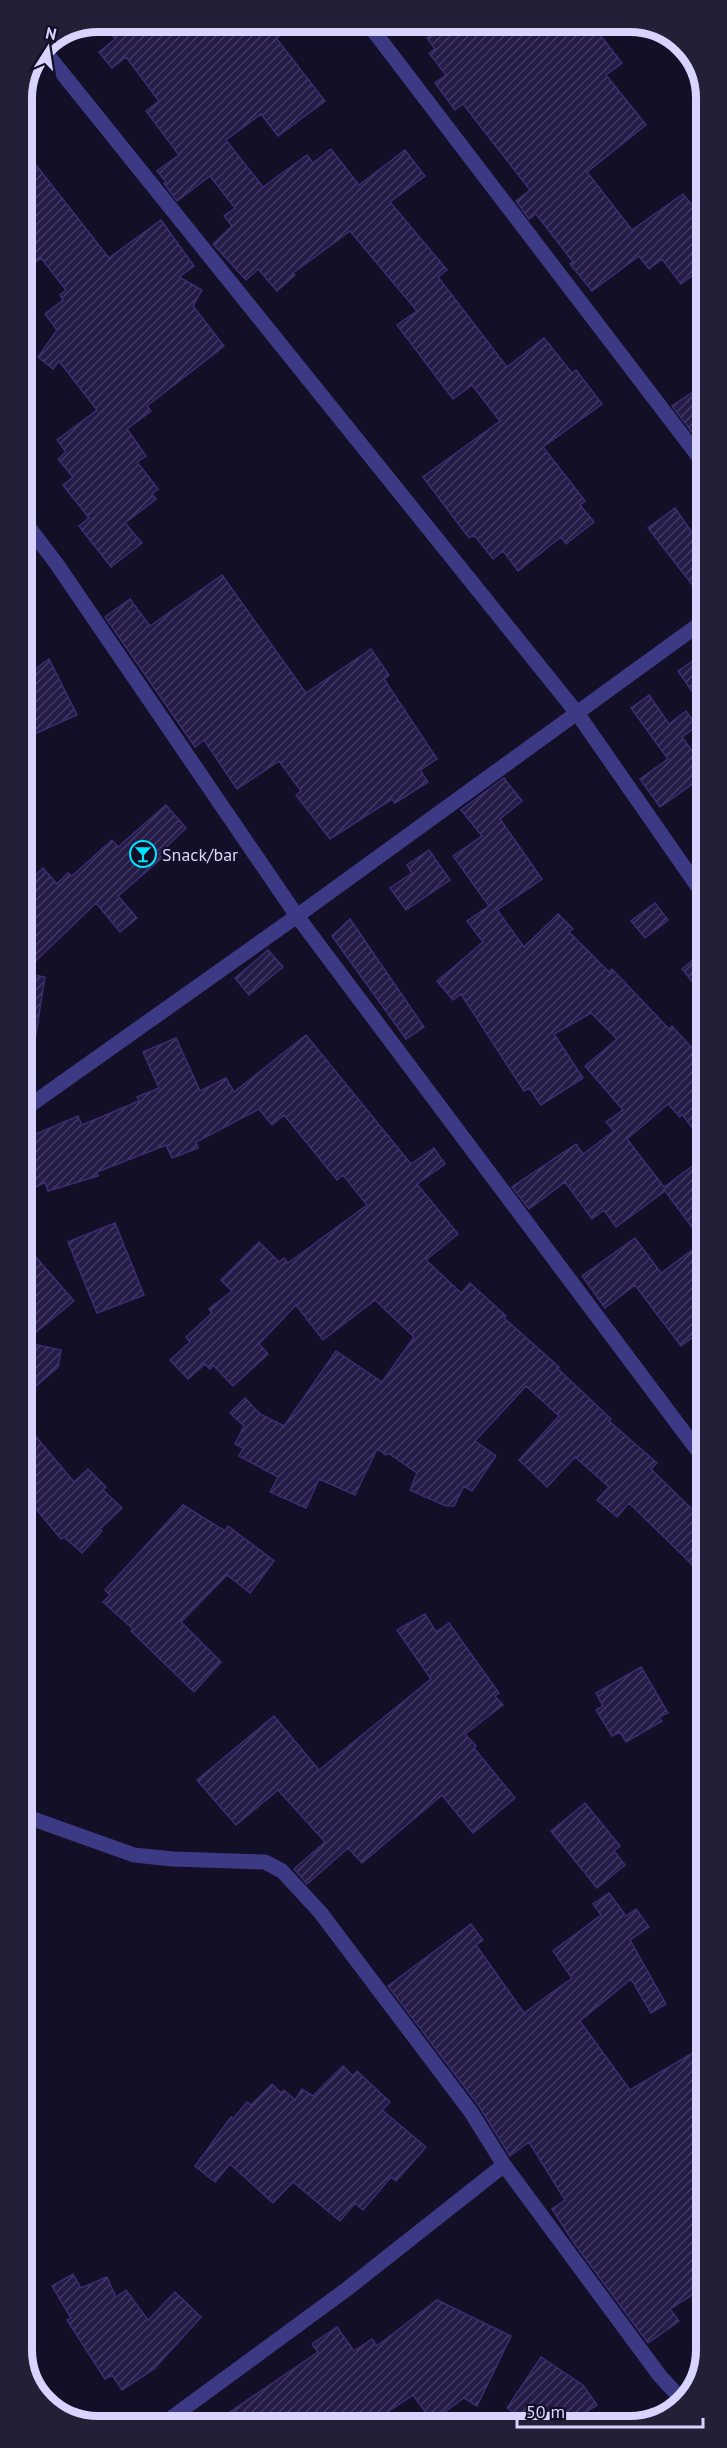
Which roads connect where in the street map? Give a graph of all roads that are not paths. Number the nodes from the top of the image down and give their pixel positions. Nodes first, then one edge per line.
1 (374, 32) edge
2 (48, 55) edge
3 (696, 453) edge
4 (32, 531) edge
5 (696, 627) edge
6 (577, 713) junction
7 (696, 884) edge
8 (297, 916) junction
9 (32, 1104) edge
10 (696, 1440) edge
11 (692, 1443) junction
12 (696, 1448) edge
13 (32, 1819) edge
14 (504, 2165) junction
15 (678, 2395) edge
16 (174, 2416) edge

1 - 3 street
2 - 6 street
4 - 8 street
5 - 6 street
6 - 7 street
6 - 8 street
8 - 9 street
8 - 11 street
10 - 11 street
11 - 12 street
13 - 14 street
14 - 15 street
14 - 16 street

